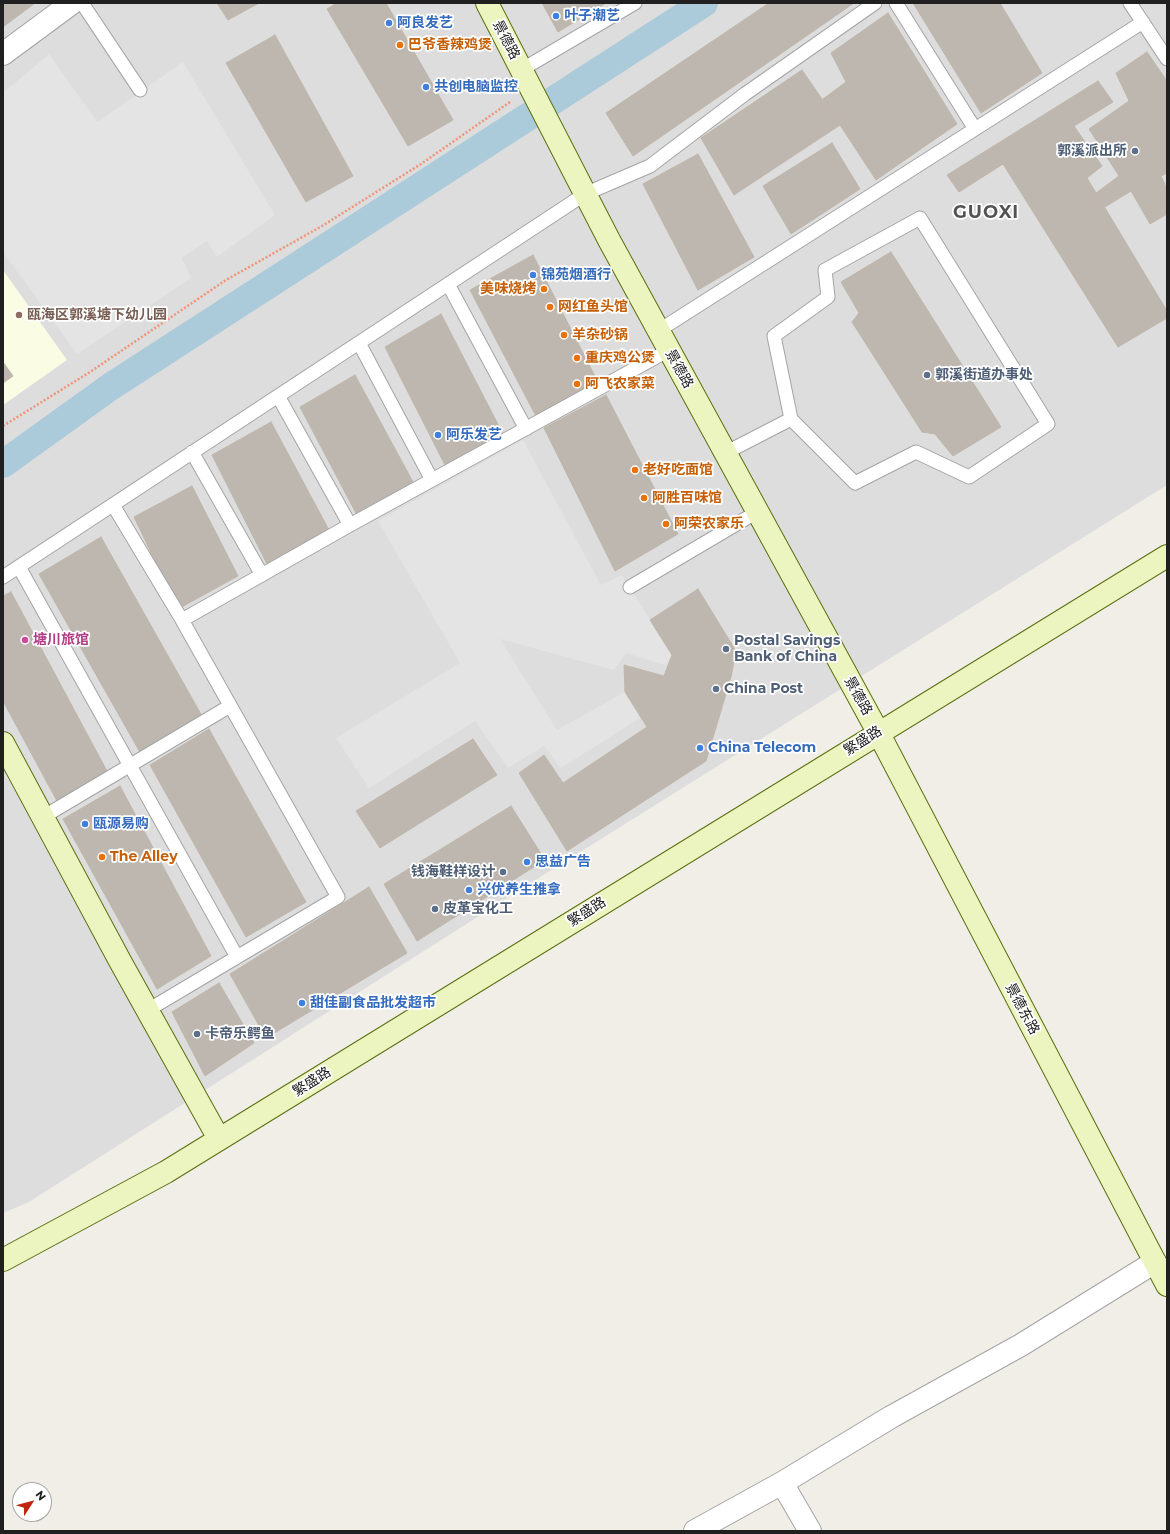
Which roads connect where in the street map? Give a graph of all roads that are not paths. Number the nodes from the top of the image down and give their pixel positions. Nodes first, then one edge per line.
1 (487, 3) edge
2 (635, 3) edge
3 (875, 3) edge
4 (896, 3) edge
5 (1130, 3) edge
6 (70, 4) edge
7 (1143, 22) junction
8 (3, 54) edge
9 (1167, 59) edge
10 (526, 79) junction
11 (140, 90) dead end
12 (975, 128) junction
13 (585, 194) junction
14 (448, 284) junction
15 (658, 331) junction
16 (359, 343) junction
17 (669, 350) junction
18 (278, 396) junction
19 (791, 419) junction
20 (526, 428) junction
21 (192, 452) junction
22 (725, 453) junction
23 (432, 480) junction
24 (113, 505) junction
25 (758, 512) junction
26 (350, 525) junction
27 (1167, 556) edge
28 (19, 567) junction
29 (262, 575) junction
30 (3, 577) edge
31 (630, 587) dead end
32 (182, 620) junction
33 (230, 706) junction
34 (878, 732) junction
35 (3, 743) edge
36 (130, 765) junction
37 (43, 817) junction
38 (238, 957) junction
39 (148, 1010) junction
40 (219, 1139) junction
41 (3, 1260) edge
42 (1155, 1262) junction
43 (1167, 1285) edge
44 (782, 1483) junction
45 (695, 1531) edge
46 (810, 1531) edge

1 - 10 main road, 景德路
2 - 10 lane
3 - 13 lane
4 - 12 lane
5 - 7 lane
6 - 8 street
6 - 11 lane
7 - 9 lane
7 - 12 lane
10 - 13 main road, 景德路
12 - 15 lane
13 - 14 lane
13 - 15 main road, 景德路
14 - 16 lane
14 - 20 lane
15 - 17 main road, 景德路
16 - 18 lane
16 - 23 lane
17 - 20 lane
17 - 22 main road, 景德路
18 - 21 lane
18 - 26 lane
19 - 19 lane
19 - 22 lane
20 - 23 lane
21 - 24 lane
21 - 29 lane
22 - 25 main road, 景德路
23 - 26 lane
24 - 28 lane
24 - 32 lane
25 - 31 lane
25 - 34 main road, 景德路
26 - 29 lane
27 - 34 main road, 繁盛路
28 - 30 lane
28 - 36 lane
29 - 32 lane
32 - 33 lane
33 - 36 lane
33 - 38 lane
34 - 40 main road, 繁盛路
34 - 42 main road, 景德东路
35 - 37 main road
36 - 37 lane
36 - 38 lane
37 - 39 main road
38 - 39 lane
39 - 40 main road
40 - 41 main road, 繁盛路
42 - 43 main road, 景德东路
42 - 44 street
44 - 45 street
44 - 46 street

